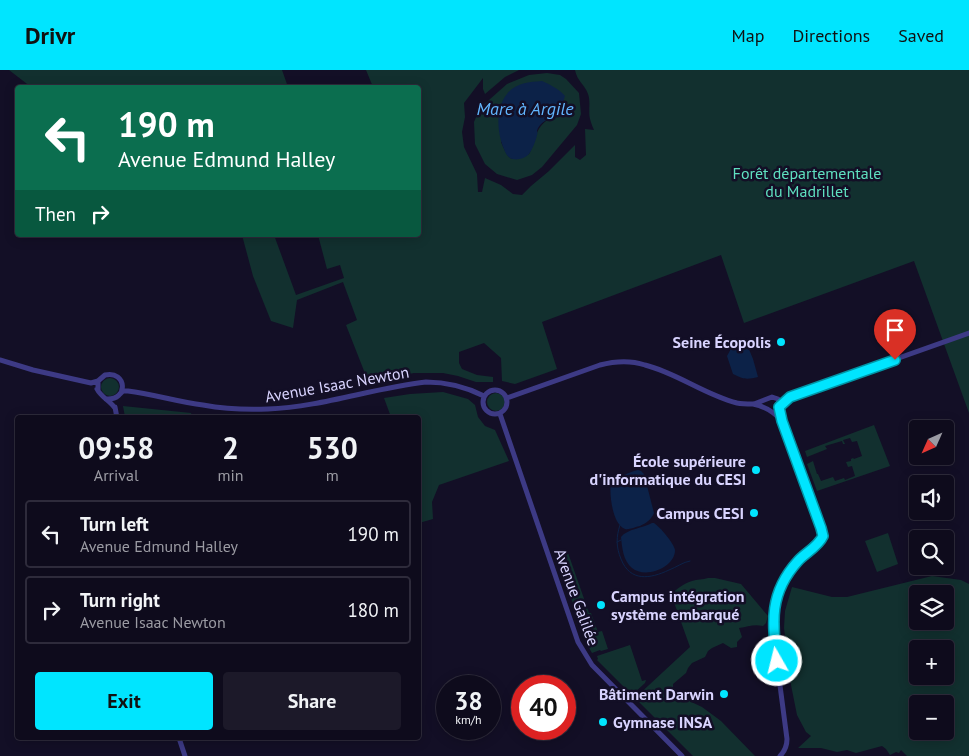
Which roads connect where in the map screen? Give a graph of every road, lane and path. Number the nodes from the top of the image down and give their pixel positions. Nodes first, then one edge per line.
1 (969, 333) edge
2 (0, 360) edge
3 (98, 381) junction
4 (91, 383) junction
5 (122, 385) junction
6 (98, 390) junction
7 (133, 391) junction
8 (119, 395) junction
9 (484, 396) junction
10 (790, 397) junction
11 (507, 398) junction
12 (776, 398) junction
13 (106, 399) junction
14 (766, 400) junction
15 (754, 404) junction
16 (779, 407) junction
17 (114, 408) junction
18 (769, 410) junction
19 (500, 414) junction
20 (116, 415) edge
21 (782, 421) junction
22 (180, 740) edge
23 (185, 756) edge
24 (682, 756) edge
25 (780, 756) edge

1 - 10 street
2 - 4 street
3 - 4 street
3 - 5 street
3 - 6 street
4 - 6 street
5 - 7 street, Avenue Isaac Newton
5 - 8 street
6 - 13 street
7 - 8 street, Avenue Isaac Newton
7 - 9 street, Avenue Isaac Newton
8 - 13 street
8 - 17 street
9 - 11 street
9 - 19 street
10 - 12 street
10 - 16 street
11 - 15 street
11 - 19 street
12 - 14 street
12 - 16 street
13 - 17 street
14 - 15 street
14 - 18 street
15 - 18 street
16 - 18 street
16 - 21 street
17 - 20 street
18 - 21 street
19 - 24 street, Avenue Galilée
21 - 25 street
22 - 23 street

